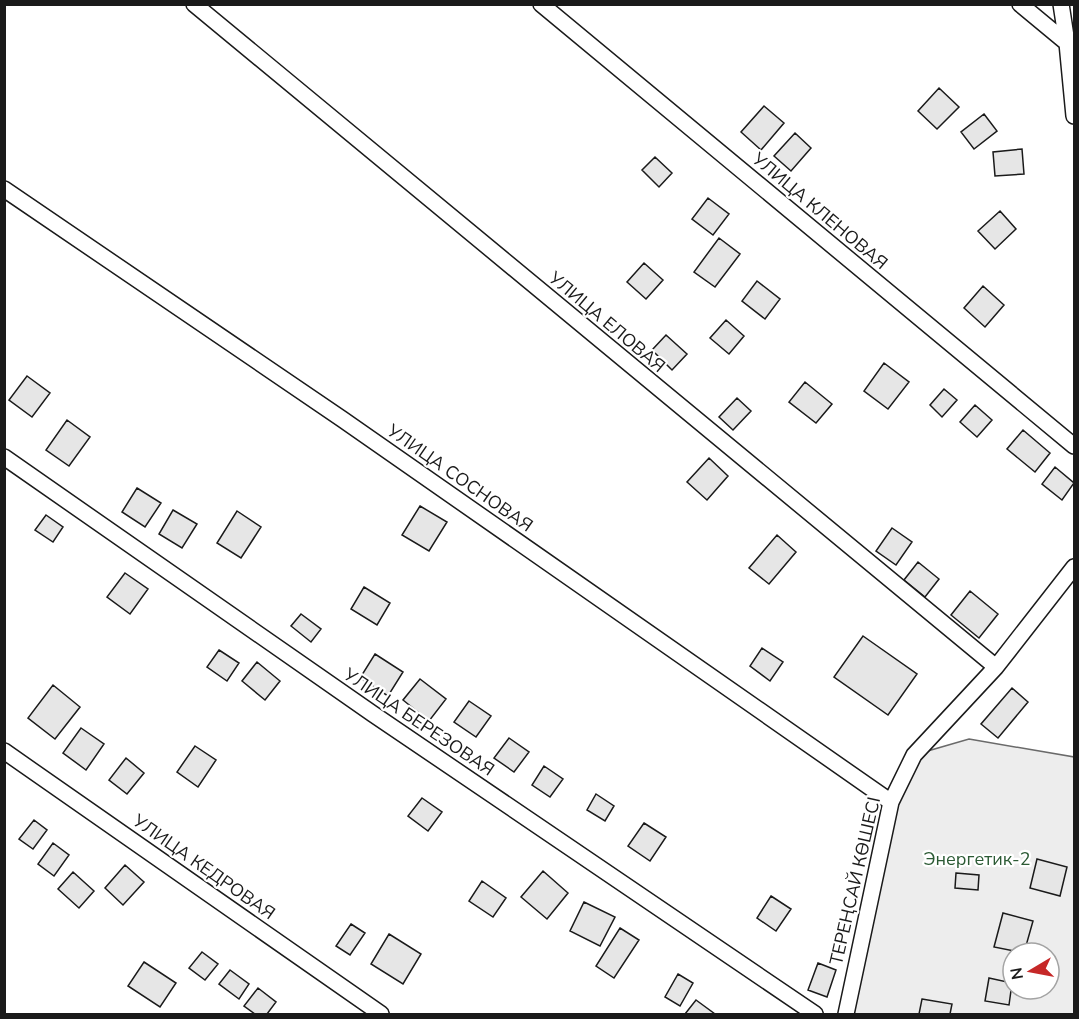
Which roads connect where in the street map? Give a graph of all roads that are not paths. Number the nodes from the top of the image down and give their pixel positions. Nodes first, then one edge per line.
1 (194, 4) edge
2 (541, 4) edge
3 (1020, 4) edge
4 (1061, 4) edge
5 (1074, 22) edge
6 (1067, 43) junction
7 (1074, 116) edge
8 (4, 189) edge
9 (1074, 446) edge
10 (4, 457) edge
11 (1074, 567) edge
12 (996, 667) junction
13 (4, 752) edge
14 (891, 802) junction
15 (381, 1014) edge
16 (815, 1014) edge
17 (846, 1014) edge

1 - 12 street, УЛИЦА ЕЛОВАЯ
2 - 9 street, УЛИЦА КЛЕНОВАЯ
3 - 6 street
4 - 6 street
5 - 6 street
6 - 7 street
8 - 14 street, УЛИЦА СОСНОВАЯ
10 - 16 street, УЛИЦА БЕРЕЗОВАЯ
11 - 12 street, ТЕРЕҢСАЙ КӨШЕСІ
12 - 14 street, ТЕРЕҢСАЙ КӨШЕСІ
13 - 15 street, УЛИЦА КЕДРОВАЯ
14 - 17 street, ТЕРЕҢСАЙ КӨШЕСІ

